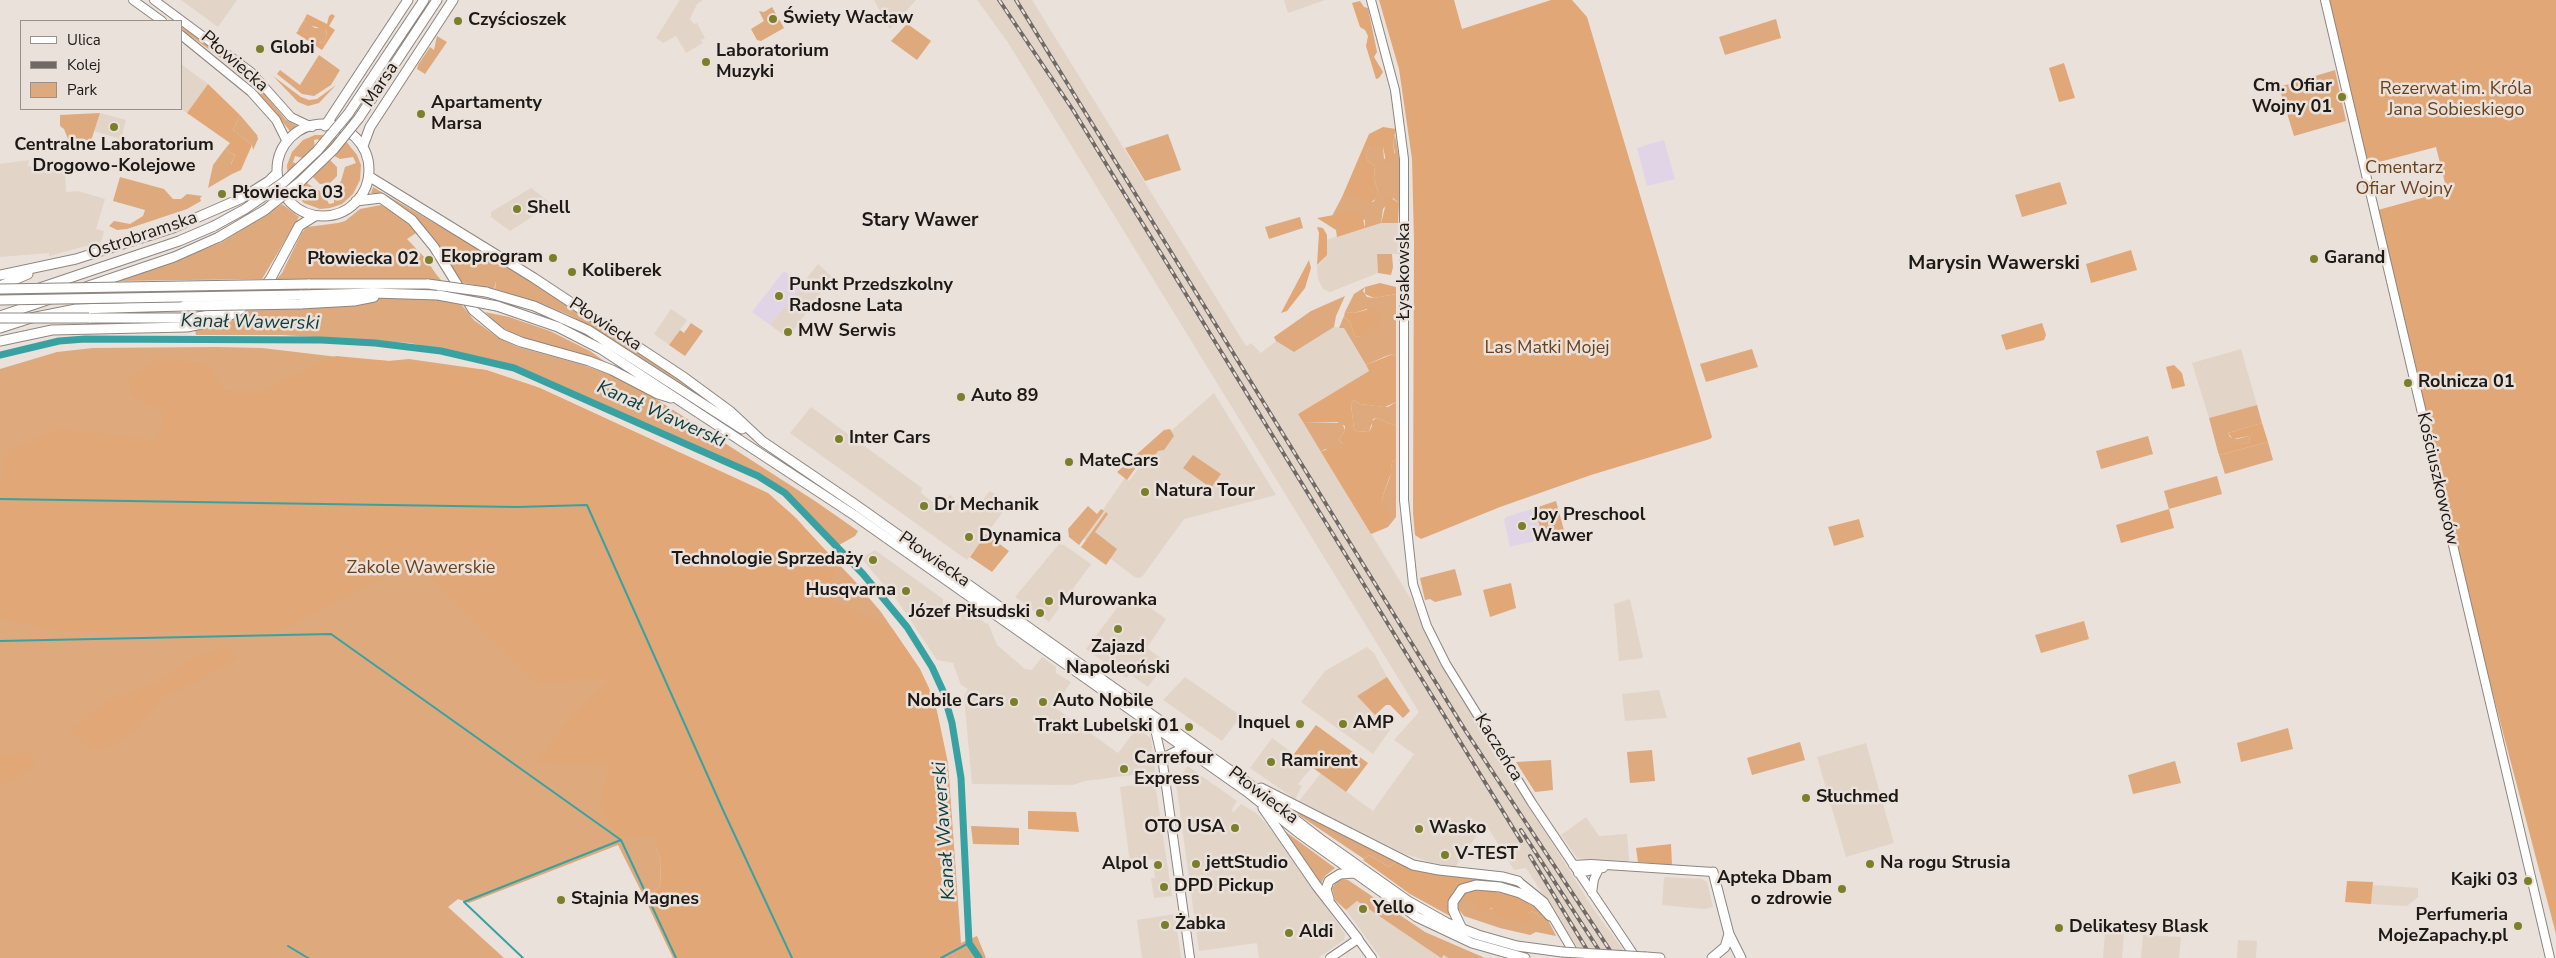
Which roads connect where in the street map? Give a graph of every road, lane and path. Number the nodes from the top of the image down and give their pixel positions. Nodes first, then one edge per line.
1 (132, 0) edge
2 (154, 0) edge
3 (408, 0) edge
4 (424, 0) edge
5 (439, 0) edge
6 (452, 0) edge
7 (1371, 0) edge
8 (2325, 0) edge
9 (161, 20) edge
10 (181, 20) edge
11 (182, 21) edge
12 (182, 36) edge
13 (325, 126) junction
14 (312, 127) junction
15 (287, 142) junction
16 (363, 146) junction
17 (277, 173) junction
18 (370, 178) junction
19 (356, 201) junction
20 (315, 216) junction
21 (39, 268) junction
22 (0, 275) edge
23 (0, 288) edge
24 (261, 291) junction
25 (300, 299) junction
26 (0, 301) edge
27 (0, 317) edge
28 (0, 328) edge
29 (0, 341) edge
30 (680, 400) junction
31 (762, 441) junction
32 (1407, 545) joint
33 (1155, 729) junction
34 (1182, 748) junction
35 (1163, 764) junction
36 (1248, 783) junction
37 (1259, 801) junction
38 (1574, 865) junction
39 (1603, 868) junction
40 (1713, 872) joint
41 (1354, 873) junction
42 (1578, 873) junction
43 (1518, 881) joint
44 (1592, 893) junction
45 (1330, 904) junction
46 (1550, 916) junction
47 (1462, 929) junction
48 (1729, 934) junction
49 (1358, 939) junction
50 (1190, 958) edge
51 (1330, 958) edge
52 (1372, 958) edge
53 (1525, 958) edge
54 (1577, 958) edge
55 (1641, 958) edge
56 (1660, 958) edge
57 (1712, 958) edge
58 (1741, 958) edge
59 (2550, 958) edge

1 - 9 street
2 - 10 street, Płowiecka
3 - 13 main road, Marsa
4 - 26 main road, Marsa, bridge
5 - 27 main road, Marsa, bridge
6 - 16 main road, Marsa
7 - 32 street, Łysakowska
8 - 59 street, Kościuszkowców
11 - 14 street, Płowiecka
12 - 15 street, Płowiecka
13 - 14 main road
13 - 16 main road
14 - 15 main road
15 - 17 main road
16 - 18 main road
17 - 20 main road
17 - 21 main road, Ostrobramska
18 - 19 main road
18 - 31 main road, Płowiecka
19 - 20 main road
19 - 30 main road
20 - 24 main road
21 - 22 main road, Ostrobramska
21 - 23 main road
23 - 31 main road, bridge
24 - 27 main road, bridge
24 - 29 main road
25 - 26 main road, bridge
25 - 28 main road, bridge
25 - 30 main road, Płowiecka, bridge
30 - 33 main road, Płowiecka
31 - 36 main road, Płowiecka
32 - 38 street, Kaczeńca
33 - 34 main road, Płowiecka
33 - 35 street
34 - 35 street
34 - 37 main road, Płowiecka
35 - 50 street
36 - 43 main road
36 - 47 main road, Płowiecka
37 - 41 main road, Płowiecka
37 - 45 main road
38 - 39 street
38 - 42 street, Kaczeńca
39 - 40 street
39 - 42 street
39 - 44 street
40 - 48 main road
41 - 45 main road
41 - 53 main road, Płowiecka
42 - 44 street, Kaczeńca
43 - 46 street
44 - 55 street, Kaczeńca
45 - 49 main road
46 - 47 main road
46 - 54 street
47 - 55 main road, Płowiecka, bridge
48 - 57 main road
48 - 58 main road
49 - 51 street
49 - 52 street
55 - 56 main road, Płowiecka

